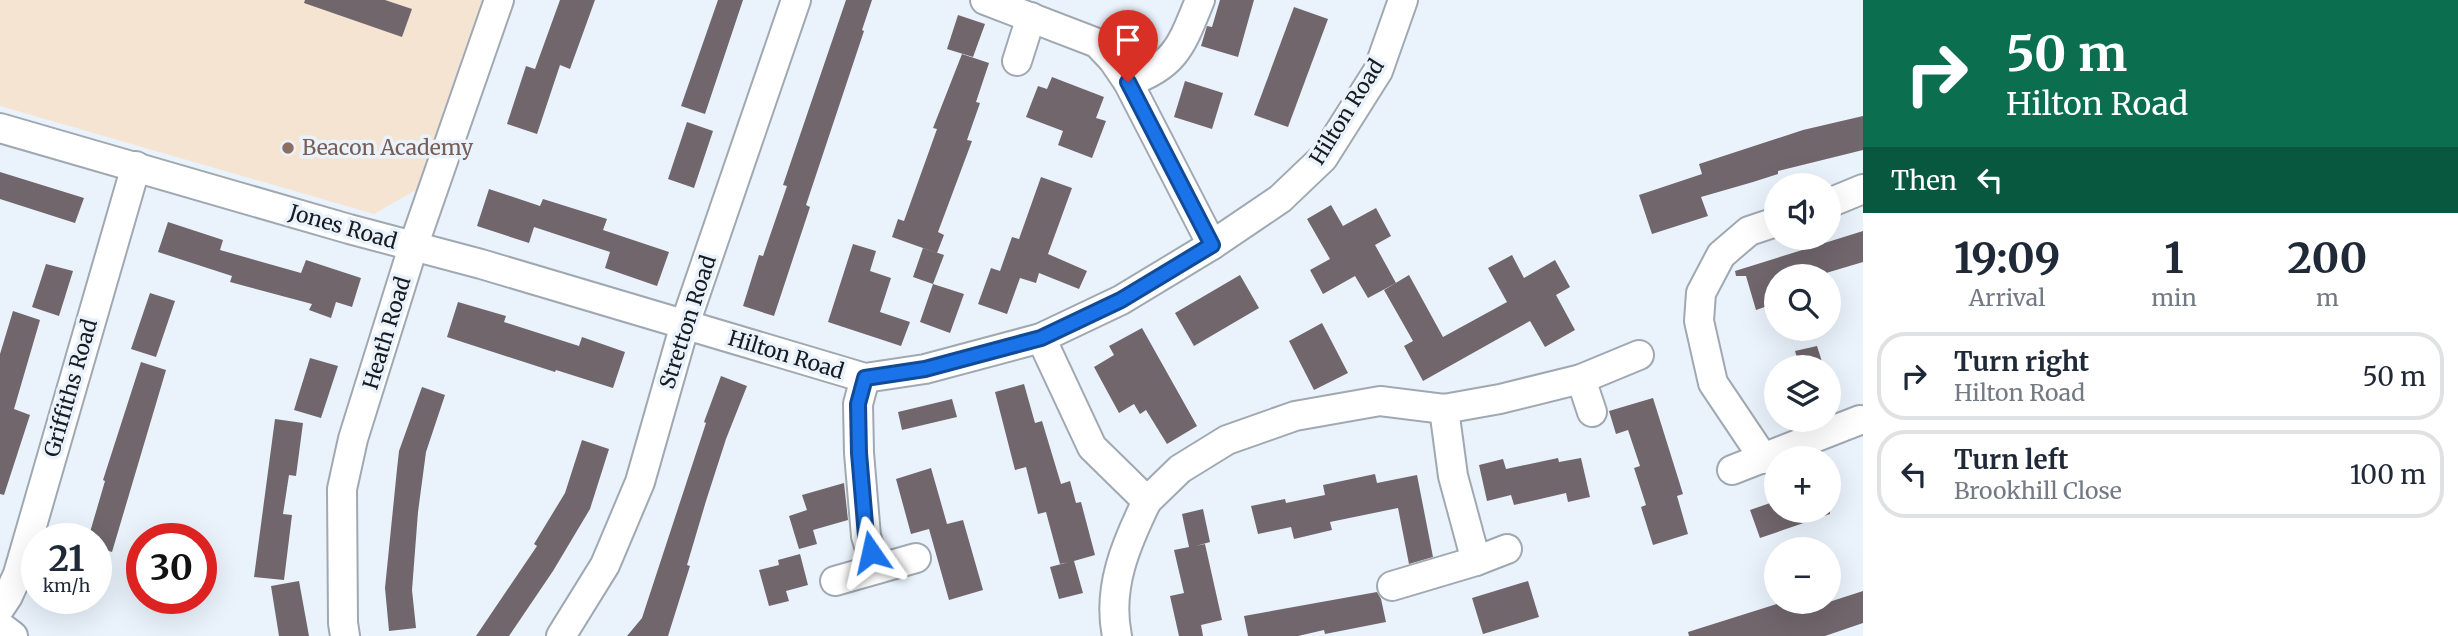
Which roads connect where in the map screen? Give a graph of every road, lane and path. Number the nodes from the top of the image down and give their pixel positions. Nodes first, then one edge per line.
1 (499, 0) edge
2 (796, 0) edge
3 (985, 0) edge
4 (1200, 0) edge
5 (1403, 0) edge
6 (1031, 17) junction
7 (1017, 61) dead end
8 (1128, 82) junction
9 (0, 128) edge
10 (136, 166) junction
11 (1863, 189) edge
12 (1841, 197) edge
13 (1764, 226) edge
14 (1212, 245) junction
15 (413, 247) junction
16 (685, 324) junction
17 (1041, 338) junction
18 (1639, 355) dead end
19 (865, 378) junction
20 (1581, 379) junction
21 (1444, 409) junction
22 (1592, 412) dead end
23 (1860, 420) dead end
24 (1796, 446) edge
25 (1764, 459) joint
26 (1732, 470) dead end
27 (1147, 502) junction
28 (1507, 549) dead end
29 (916, 558) dead end
30 (1476, 561) junction
31 (876, 569) junction
32 (835, 581) dead end
33 (1392, 586) dead end
34 (0, 608) edge
35 (345, 636) edge
36 (561, 636) edge
37 (1117, 636) edge

1 - 15 street, Heath Road
2 - 16 street, Stretton Road
3 - 6 street
4 - 8 street
5 - 14 street, Hilton Road
6 - 7 street
6 - 8 street
8 - 14 street
9 - 10 street, Jones Road
10 - 15 street, Jones Road
10 - 34 street, Griffiths Road
11 - 12 street
13 - 25 street
14 - 17 street, Hilton Road
15 - 16 street, Jones Road
15 - 35 street, Heath Road
16 - 19 street, Hilton Road
16 - 36 street, Stretton Road
17 - 19 street, Hilton Road
17 - 27 street
18 - 20 street
19 - 31 street
20 - 21 street
20 - 22 street
21 - 27 street
21 - 30 street
23 - 24 street
25 - 26 street
27 - 37 street
28 - 30 street
29 - 31 street
30 - 33 street
31 - 32 street

